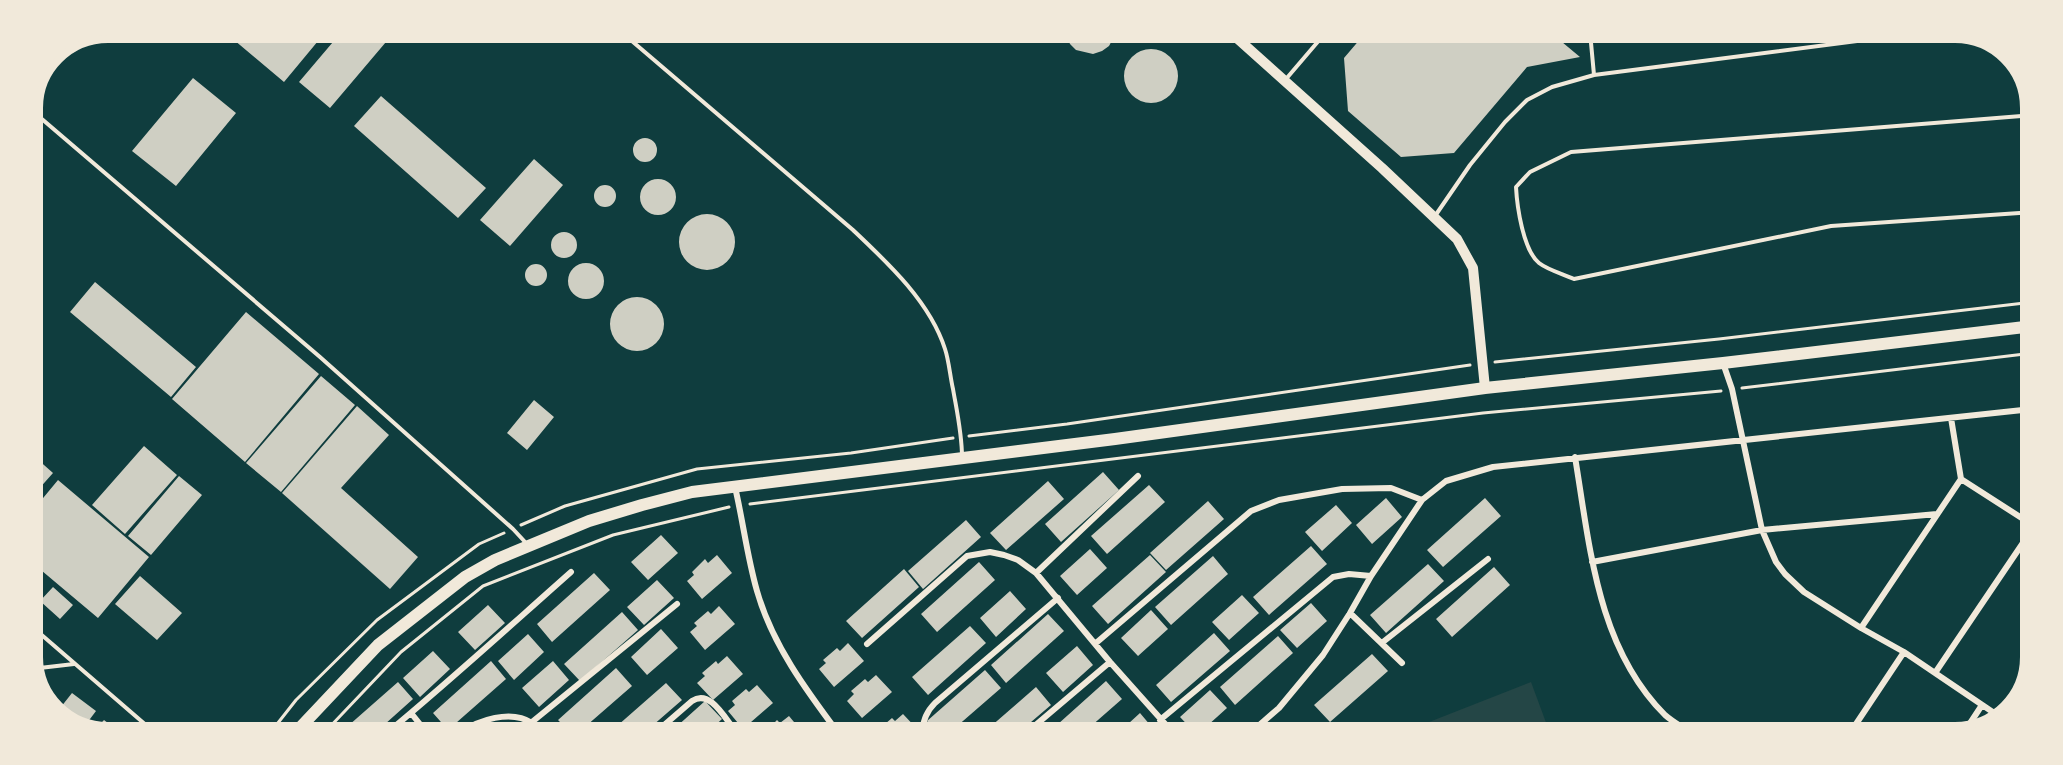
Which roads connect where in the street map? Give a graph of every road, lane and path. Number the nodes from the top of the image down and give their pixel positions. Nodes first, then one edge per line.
1 (630, 39) edge
2 (1238, 39) edge
3 (1319, 39) edge
4 (1591, 39) edge
5 (1873, 39) edge
6 (1594, 75) junction
7 (1285, 80) junction
8 (2024, 116) edge
9 (39, 117) edge
10 (2024, 213) edge
11 (1434, 216) junction
12 (2024, 327) edge
13 (1723, 363) junction
14 (1485, 388) junction
15 (2024, 410) edge
16 (1951, 418) junction
17 (1742, 439) junction
18 (1575, 457) junction
19 (962, 458) junction
20 (1138, 476) dead end
21 (1961, 479) junction
22 (735, 486) junction
23 (1422, 500) junction
24 (1937, 514) junction
25 (2024, 520) edge
26 (1762, 530) junction
27 (2024, 541) edge
28 (529, 546) junction
29 (1488, 559) dead end
30 (1592, 562) junction
31 (571, 572) dead end
32 (1036, 573) junction
33 (1371, 576) junction
34 (1058, 598) junction
35 (677, 604) dead end
36 (1350, 613) junction
37 (1861, 628) junction
38 (39, 633) edge
39 (1383, 642) junction
40 (1096, 643) junction
41 (867, 644) dead end
42 (1904, 652) junction
43 (1110, 662) junction
44 (1402, 663) dead end
45 (74, 664) junction
46 (40, 668) edge
47 (1935, 673) junction
48 (1982, 705) junction
49 (411, 713) junction
50 (1994, 713) edge
51 (1160, 720) junction
52 (532, 723) junction
53 (1970, 724) edge
54 (147, 726) edge
55 (303, 726) edge
56 (395, 726) edge
57 (421, 726) edge
58 (470, 726) edge
59 (535, 726) edge
60 (664, 726) edge
61 (732, 726) edge
62 (833, 726) edge
63 (923, 726) edge
64 (1034, 726) edge
65 (1166, 726) edge
66 (1258, 726) edge
67 (1680, 726) edge
68 (1855, 726) edge

1 - 19 lane
2 - 7 street
3 - 7 lane
4 - 6 lane
5 - 6 lane
6 - 11 lane
7 - 11 street
8 - 10 lane
9 - 28 lane
11 - 14 street
12 - 13 main road
13 - 14 main road
13 - 17 street
14 - 19 main road
15 - 16 street
16 - 17 street
16 - 21 street
17 - 18 street
17 - 26 street
18 - 23 street
18 - 30 street
19 - 22 main road
20 - 32 street
21 - 24 street
21 - 25 street
22 - 28 main road
22 - 62 street
23 - 33 street
23 - 40 street
24 - 26 street
24 - 37 street
26 - 30 street
26 - 37 street
27 - 47 street
28 - 55 main road
29 - 39 street
30 - 67 street
31 - 49 street
32 - 34 street
32 - 41 street
33 - 36 street
33 - 51 street
34 - 40 street
34 - 63 street
35 - 52 street
36 - 39 street
36 - 66 street
37 - 42 street
38 - 45 lane
39 - 44 street
40 - 43 street
42 - 47 street
42 - 68 street
43 - 51 street
43 - 64 street
45 - 46 lane
45 - 54 lane
47 - 48 street
48 - 50 street
48 - 53 street
49 - 56 street
49 - 57 street
51 - 65 street
52 - 58 street
52 - 59 street
60 - 61 street

